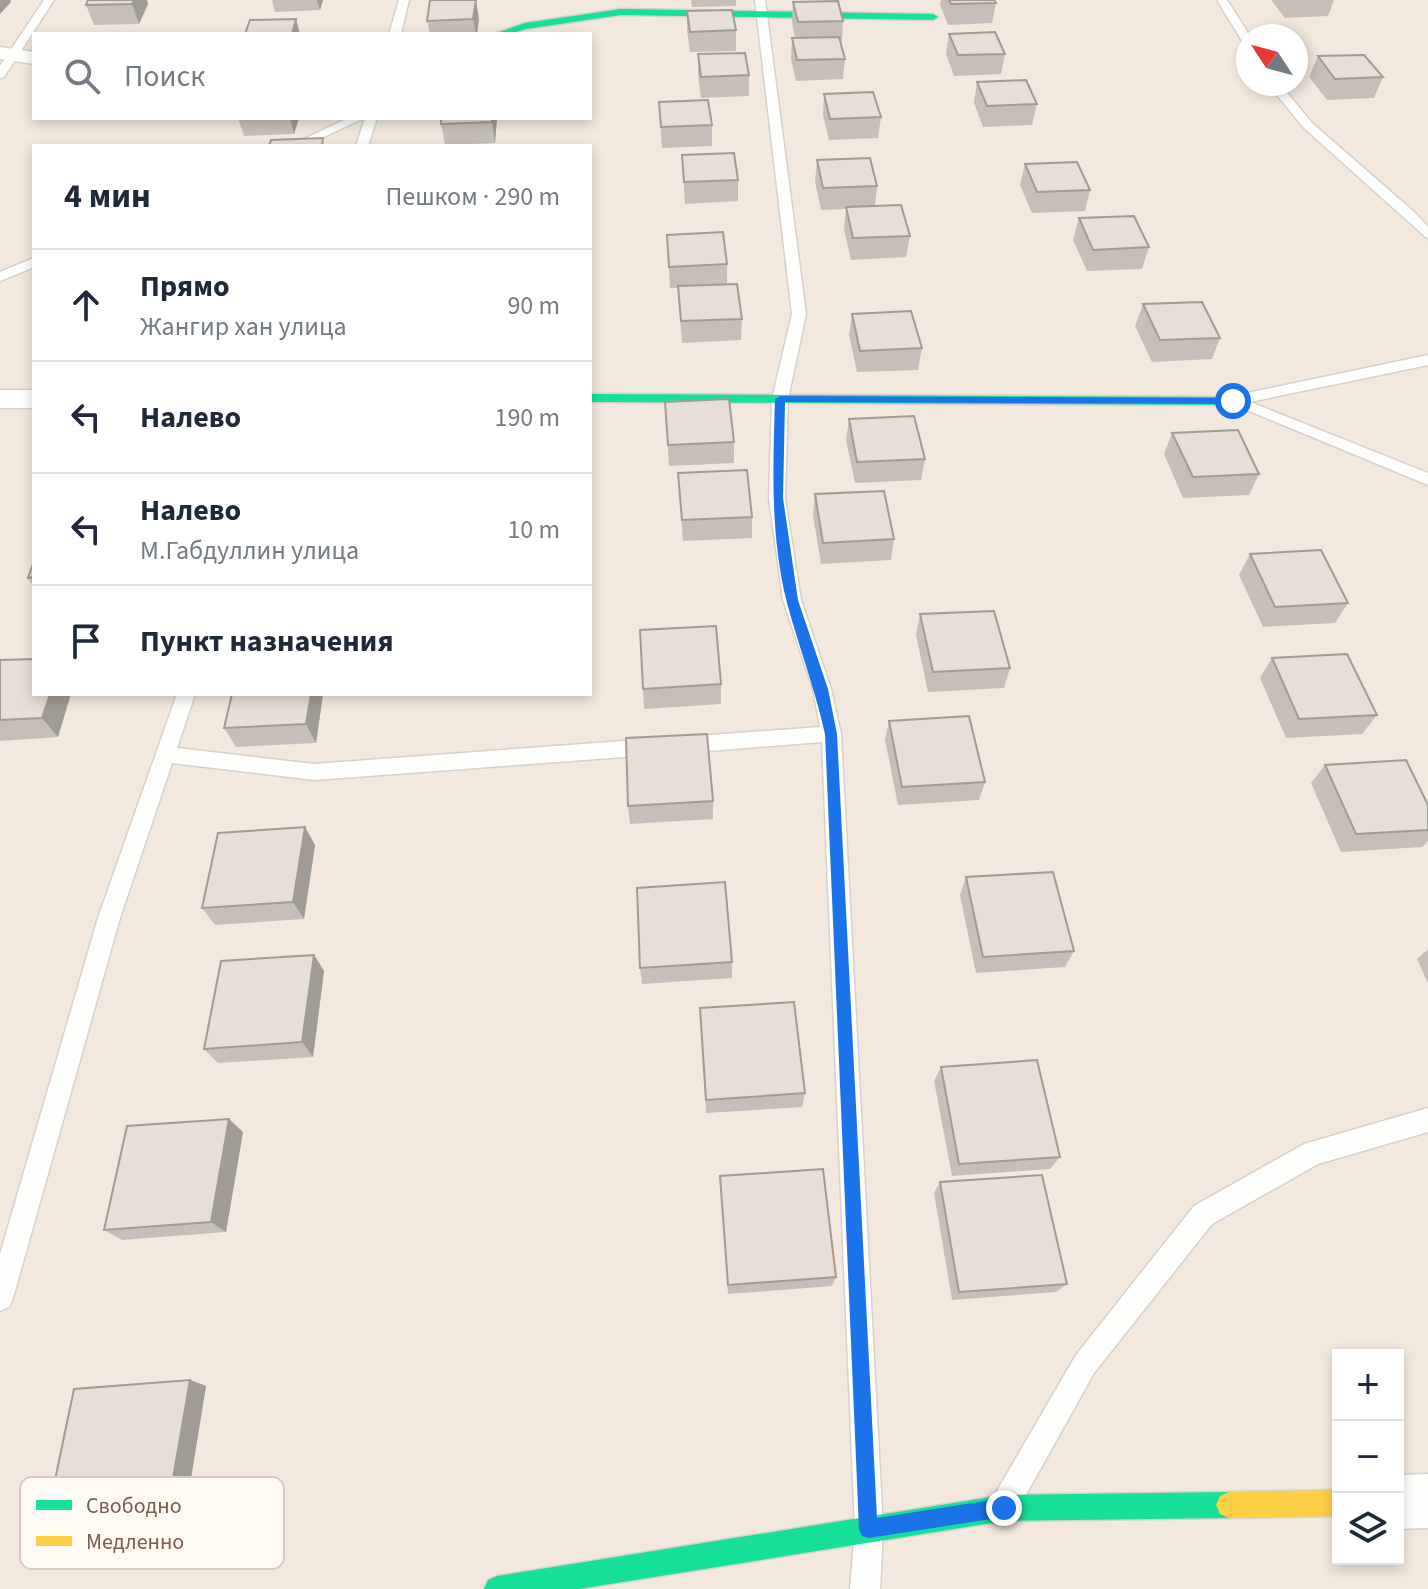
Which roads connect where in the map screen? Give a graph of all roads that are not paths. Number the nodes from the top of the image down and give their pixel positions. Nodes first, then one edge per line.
1 (49, 0) edge
2 (404, 0) edge
3 (1222, 0) edge
4 (761, 7) edge
5 (933, 17) dead end
6 (1237, 24) edge
7 (396, 32) edge
8 (506, 32) edge
9 (16, 56) edge
10 (0, 75) edge
11 (1282, 96) edge
12 (354, 120) edge
13 (370, 120) edge
14 (300, 144) edge
15 (363, 144) edge
16 (1428, 235) edge
17 (32, 263) edge
18 (0, 277) edge
19 (1428, 360) edge
20 (592, 398) edge
21 (0, 399) edge
22 (32, 399) edge
23 (780, 399) junction
24 (1233, 401) junction
25 (1428, 479) edge
26 (185, 696) edge
27 (831, 734) junction
28 (165, 754) junction
29 (1428, 1120) edge
30 (0, 1298) edge
31 (1428, 1501) edge
32 (1404, 1502) edge
33 (1332, 1503) edge
34 (1004, 1508) junction
35 (869, 1529) junction
36 (557, 1585) edge
37 (497, 1589) edge
38 (865, 1589) edge

1 - 9 lane
2 - 7 lane
3 - 6 lane
4 - 5 street
4 - 8 street
4 - 23 lane
9 - 10 lane
11 - 16 lane
12 - 14 lane
13 - 15 lane
17 - 18 lane
19 - 24 lane
20 - 23 street
21 - 22 street
23 - 24 street
23 - 27 lane
24 - 25 lane
26 - 28 lane
27 - 28 lane
27 - 35 lane
28 - 30 lane
29 - 34 lane
31 - 32 street
33 - 34 street
34 - 35 street
35 - 36 street
35 - 38 lane
36 - 37 street

